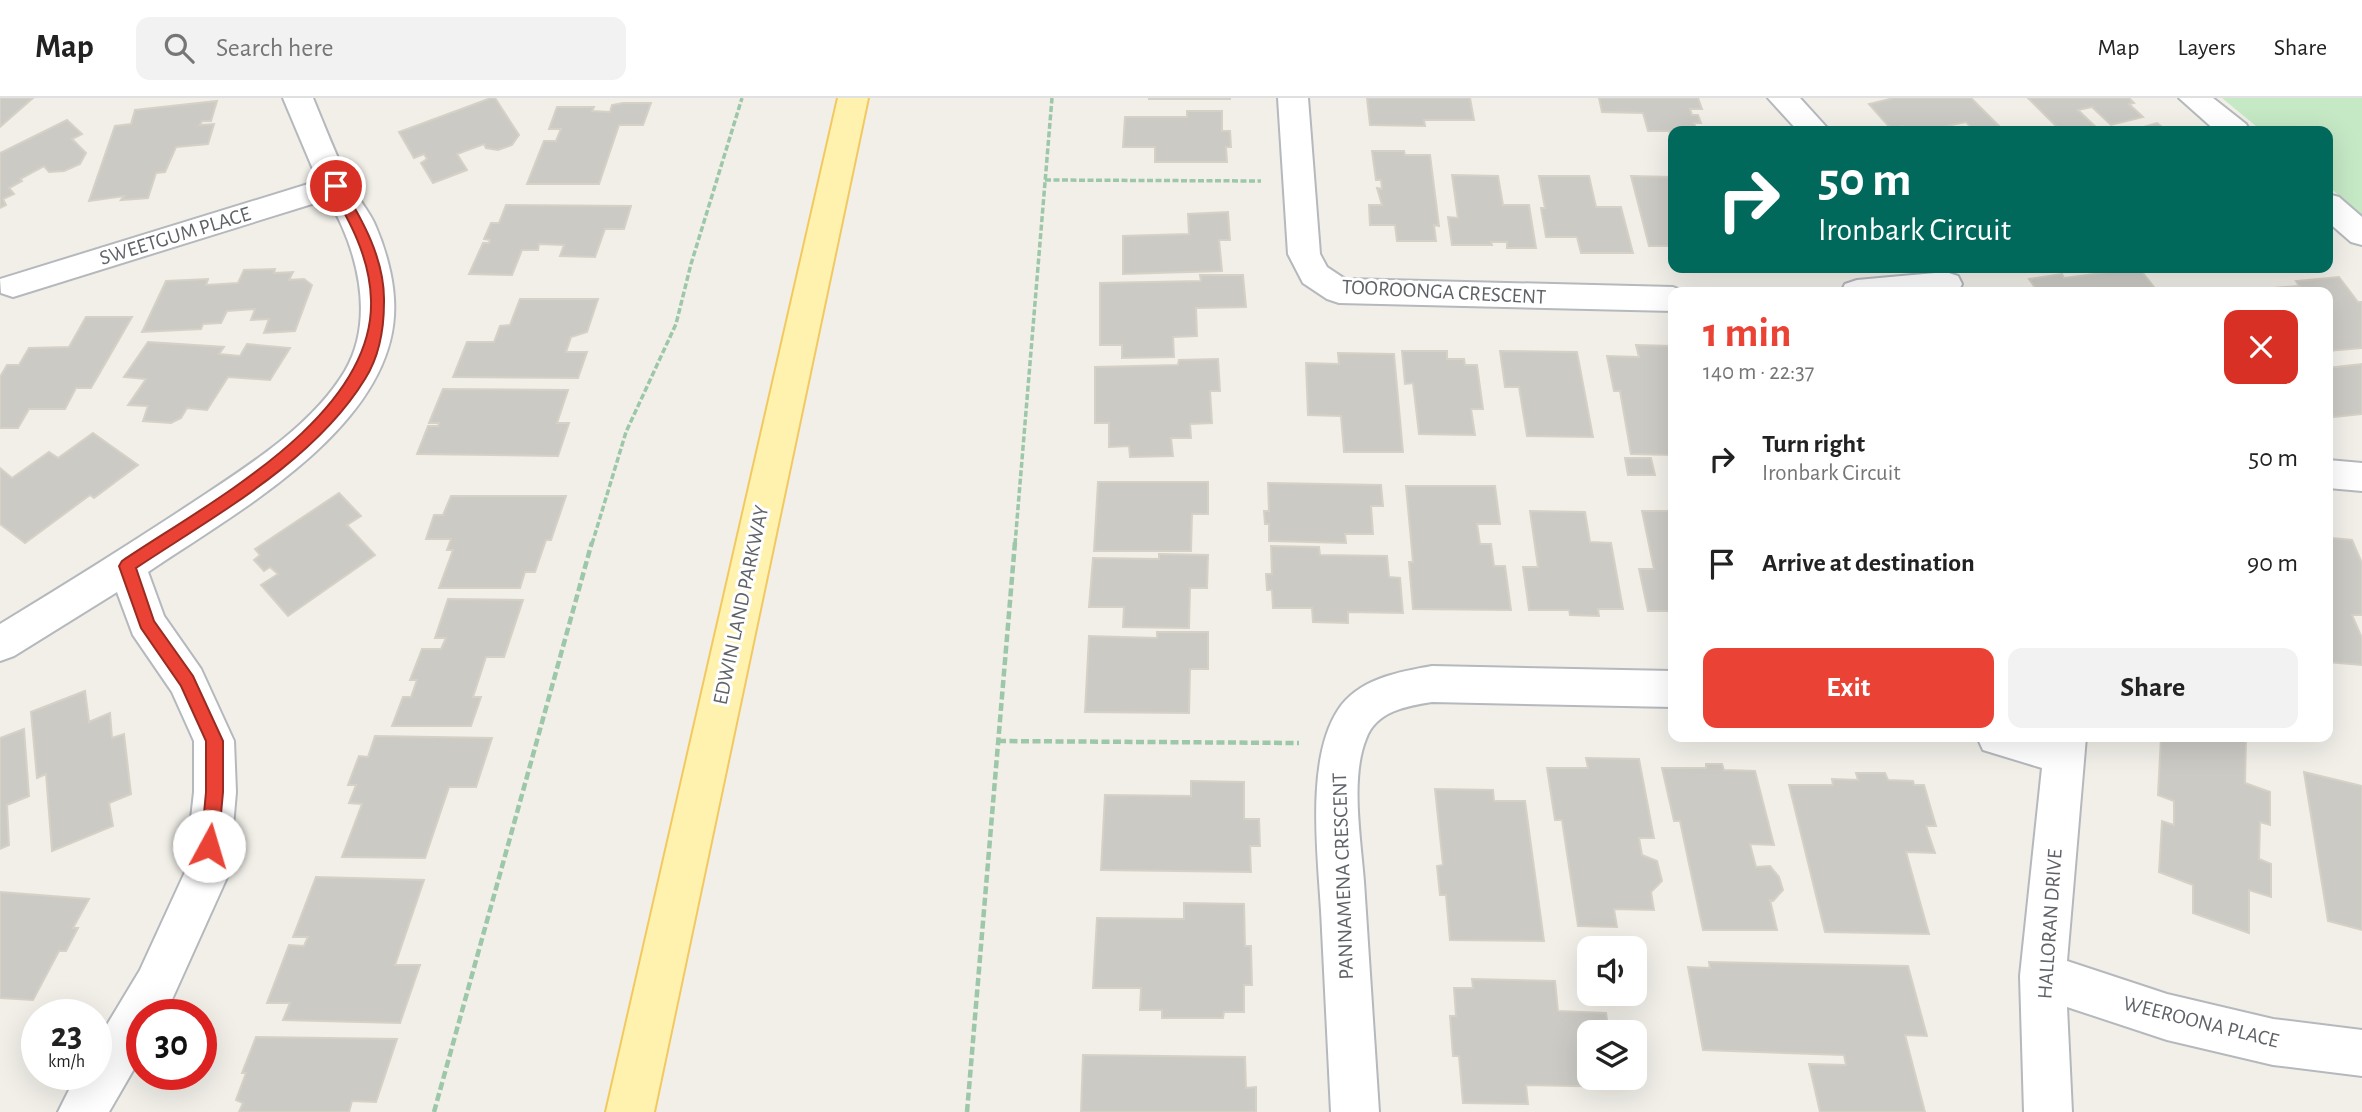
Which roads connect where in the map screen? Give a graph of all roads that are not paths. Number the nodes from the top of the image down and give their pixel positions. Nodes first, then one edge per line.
1 (298, 98) edge
2 (853, 98) edge
3 (1293, 98) edge
4 (1783, 98) edge
5 (2194, 98) edge
6 (1810, 126) edge
7 (2229, 126) edge
8 (336, 186) junction
9 (2333, 209) edge
10 (2362, 234) edge
11 (1944, 281) edge
12 (13, 285) dead end
13 (1897, 287) edge
14 (1668, 299) edge
15 (2333, 474) edge
16 (2362, 477) edge
17 (127, 566) junction
18 (0, 645) edge
19 (1668, 689) edge
20 (2031, 742) edge
21 (2065, 747) edge
22 (2043, 976) junction
23 (2362, 1053) edge
24 (82, 1112) edge
25 (630, 1112) edge
26 (1354, 1112) edge
27 (2048, 1112) edge

1 - 8 street
2 - 25 main road, EDWIN LAND PARKWAY
3 - 14 street, TOOROONGA CRESCENT
4 - 6 street
5 - 7 street
8 - 12 street, SWEETGUM PLACE
8 - 17 street
9 - 10 street
11 - 13 street
15 - 16 street
17 - 18 street
17 - 24 street
19 - 26 street, PANNAMENA CRESCENT
20 - 21 street
21 - 22 street, HALLORAN DRIVE
22 - 23 street, WEEROONA PLACE
22 - 27 street, HALLORAN DRIVE

